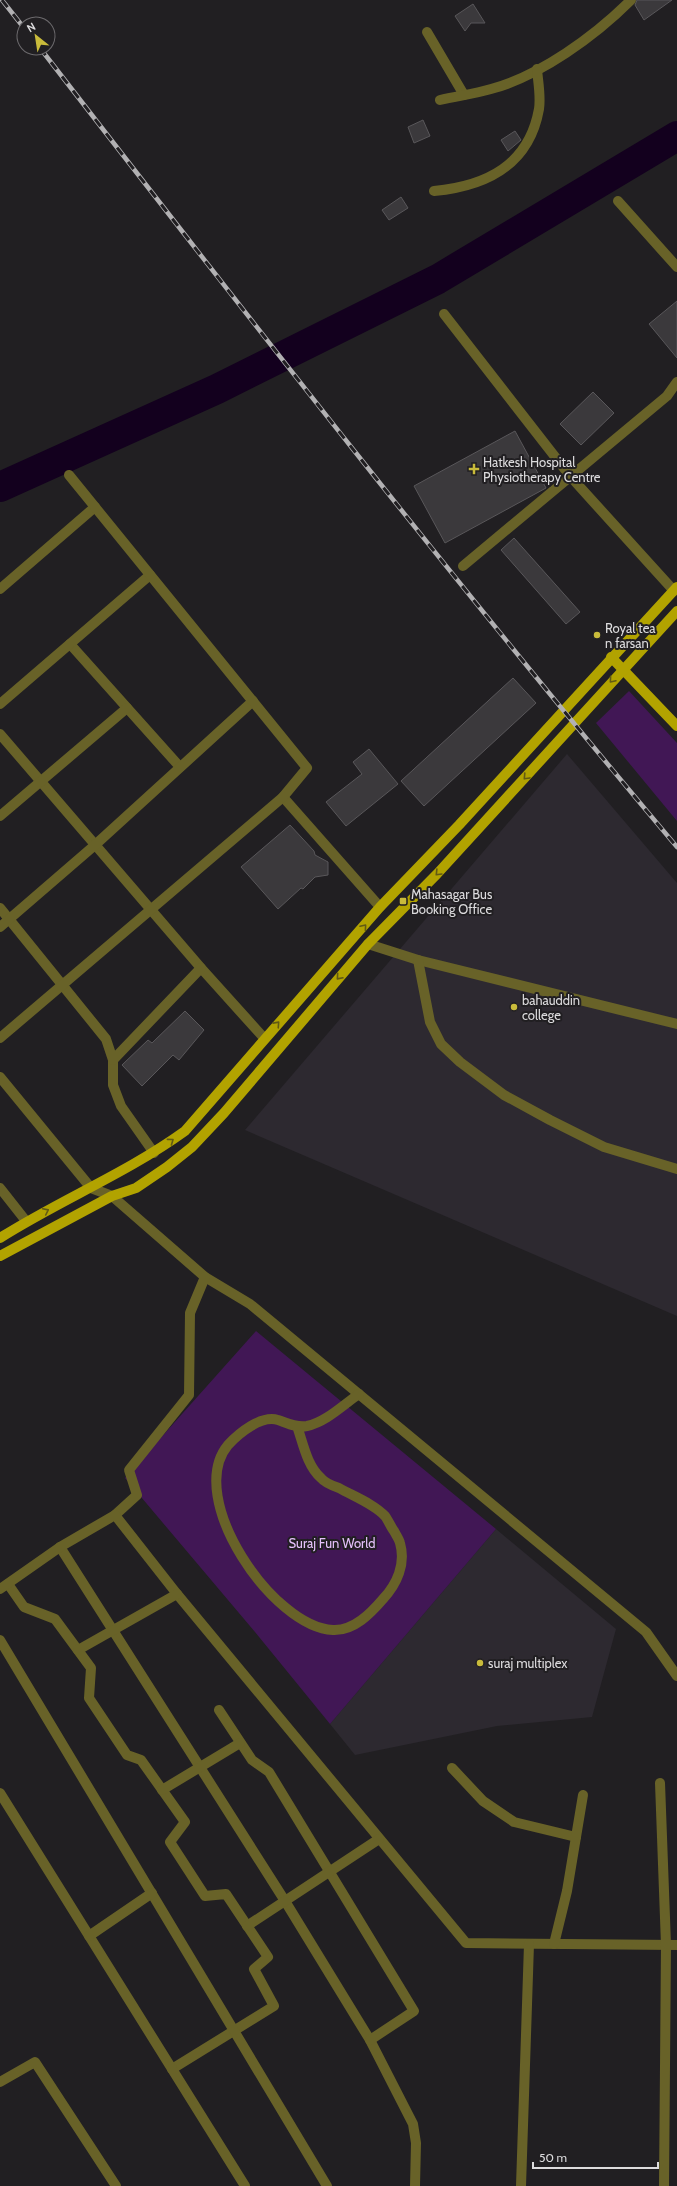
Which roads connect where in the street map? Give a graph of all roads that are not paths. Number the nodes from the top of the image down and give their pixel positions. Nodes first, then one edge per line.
1 (631, 0) edge
2 (427, 32) dead end
3 (537, 69) junction
4 (464, 95) junction
5 (440, 100) dead end
6 (434, 191) dead end
7 (618, 201) dead end
8 (677, 267) edge
9 (444, 314) dead end
10 (677, 382) edge
11 (69, 475) dead end
12 (570, 476) junction
13 (95, 507) junction
14 (463, 566) dead end
15 (150, 575) junction
16 (0, 589) edge
17 (675, 589) edge
18 (677, 611) edge
19 (70, 644) junction
20 (611, 657) junction
21 (623, 668) junction
22 (253, 701) junction
23 (0, 704) edge
24 (127, 708) junction
25 (677, 726) edge
26 (0, 734) edge
27 (180, 767) junction
28 (40, 782) junction
29 (283, 797) junction
30 (0, 816) edge
31 (95, 845) junction
32 (380, 907) junction
33 (0, 908) edge
34 (150, 909) junction
35 (9, 919) junction
36 (0, 927) edge
37 (368, 944) junction
38 (418, 960) junction
39 (201, 968) junction
40 (62, 985) junction
41 (677, 1024) edge
42 (0, 1038) edge
43 (264, 1038) junction
44 (113, 1060) junction
45 (0, 1077) edge
46 (154, 1153) junction
47 (677, 1169) edge
48 (0, 1188) edge
49 (91, 1188) junction
50 (112, 1196) junction
51 (26, 1221) junction
52 (0, 1238) edge
53 (0, 1256) edge
54 (205, 1277) junction
55 (359, 1394) junction
56 (297, 1426) junction
57 (115, 1515) junction
58 (60, 1547) junction
59 (4, 1587) edge
60 (177, 1594) junction
61 (113, 1630) junction
62 (0, 1640) edge
63 (78, 1650) junction
64 (677, 1676) edge
65 (219, 1710) dead end
66 (240, 1743) junction
67 (200, 1767) junction
68 (452, 1768) dead end
69 (660, 1783) dead end
70 (162, 1790) junction
71 (0, 1793) edge
72 (583, 1795) dead end
73 (576, 1837) junction
74 (380, 1839) junction
75 (330, 1871) junction
76 (152, 1893) junction
77 (285, 1901) junction
78 (247, 1926) junction
79 (89, 1936) junction
80 (529, 1944) junction
81 (554, 1944) junction
82 (666, 1944) junction
83 (677, 1945) edge
84 (234, 2031) junction
85 (370, 2040) junction
86 (172, 2069) junction
87 (0, 2082) edge
88 (116, 2186) edge
89 (245, 2186) edge
90 (327, 2186) edge
91 (415, 2186) edge
92 (521, 2186) edge
93 (664, 2186) edge

1 - 3 street
2 - 4 street
3 - 4 street
3 - 6 street
4 - 5 street
7 - 8 street
9 - 12 street
10 - 12 street
11 - 13 street
12 - 14 street
12 - 17 street
13 - 15 street
13 - 16 street
15 - 19 street
15 - 22 street
17 - 20 main road
18 - 21 main road
19 - 23 street
19 - 24 street
20 - 21 main road
20 - 32 main road
21 - 25 main road
21 -> 37 main road
22 - 27 street
22 - 29 street
24 - 27 street
24 - 28 street
26 - 28 street
27 - 31 street
28 - 30 street
28 - 31 street
29 - 32 street
29 - 34 street
31 - 34 street
31 - 35 street
43 -> 32 main road
33 - 35 street
34 - 39 street
34 - 40 street
35 - 36 street
35 - 40 street
37 - 38 street
37 -> 50 main road
38 - 41 street
38 - 47 street
39 - 43 street
39 - 44 street
40 - 42 street
40 - 44 street
46 -> 43 main road
44 - 46 street
45 - 49 street
46 - 49 main road
48 - 51 street
49 - 50 street
51 -> 49 main road
50 - 53 main road
50 - 54 street
51 - 52 main road
54 - 55 street
54 - 57 street
55 - 56 street
55 - 64 street
56 - 56 street
57 - 58 street
57 - 60 street
58 - 59 street
58 - 61 street
59 - 63 street
60 - 61 street
60 - 74 street
61 - 63 street
61 - 67 street
62 - 76 street
63 - 70 street
65 - 66 street
66 - 67 street
66 - 75 street
67 - 70 street
67 - 77 street
68 - 73 street
69 - 82 street
70 - 78 street
71 - 79 street
72 - 73 street
73 - 81 street
74 - 75 street
74 - 80 street
75 - 77 street
75 - 85 street
76 - 79 street
76 - 84 street
77 - 78 street
77 - 85 street
78 - 84 street
79 - 86 street
80 - 81 street
80 - 92 street
81 - 82 street
82 - 83 street
82 - 93 street
84 - 86 street
84 - 90 street
85 - 91 street
86 - 89 street
87 - 88 street

